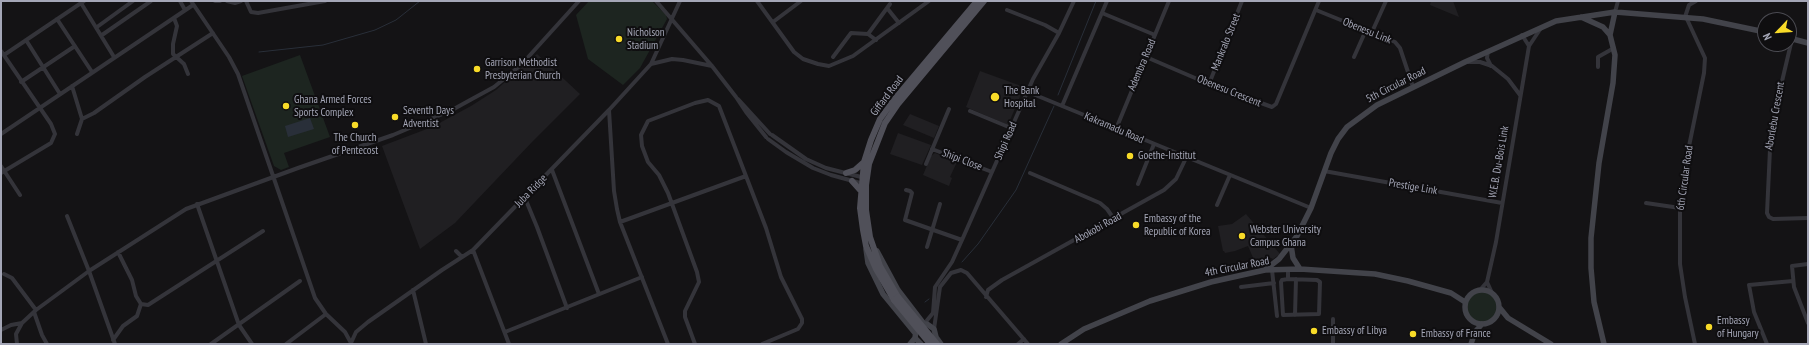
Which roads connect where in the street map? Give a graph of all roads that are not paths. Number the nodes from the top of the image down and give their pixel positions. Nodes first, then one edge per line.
1 (134, 1) edge
2 (151, 1) edge
3 (180, 1) edge
4 (215, 1) edge
5 (220, 1) edge
6 (227, 1) edge
7 (241, 1) edge
8 (246, 1) edge
9 (325, 1) edge
10 (579, 1) edge
11 (656, 1) edge
12 (680, 1) edge
13 (758, 1) edge
14 (801, 1) edge
15 (929, 1) edge
16 (977, 1) edge
17 (984, 1) edge
18 (1074, 1) edge
19 (1107, 1) edge
20 (1169, 1) edge
21 (1242, 1) edge
22 (1319, 1) edge
23 (1386, 1) edge
24 (1618, 1) edge
25 (1696, 1) edge
26 (82, 2) edge
27 (192, 3) edge
28 (185, 10) junction
29 (1007, 10) dead end
30 (1316, 10) junction
31 (1615, 12) junction
32 (1102, 13) junction
33 (1576, 17) junction
34 (1685, 17) junction
35 (174, 18) junction
36 (57, 19) junction
37 (671, 19) junction
38 (773, 22) junction
39 (899, 23) junction
40 (1542, 26) junction
41 (97, 27) junction
42 (1366, 30) junction
43 (1757, 30) edge
44 (1372, 32) junction
45 (213, 33) junction
46 (1059, 33) junction
47 (868, 34) junction
48 (102, 35) junction
49 (1155, 35) junction
50 (1522, 35) junction
51 (1610, 35) junction
52 (26, 40) junction
53 (876, 40) junction
54 (1797, 41) edge
55 (1808, 43) edge
56 (75, 46) junction
57 (1529, 46) junction
58 (1614, 48) junction
59 (1, 51) edge
60 (1488, 51) junction
61 (1787, 52) edge
62 (4, 55) junction
63 (176, 56) junction
64 (114, 57) junction
65 (833, 57) dead end
66 (1146, 57) junction
67 (1354, 57) dead end
68 (1465, 62) junction
69 (651, 64) junction
70 (712, 66) junction
71 (1492, 66) junction
72 (1598, 67) dead end
73 (43, 68) junction
74 (92, 72) junction
75 (188, 74) dead end
76 (21, 82) junction
77 (1209, 84) junction
78 (72, 86) junction
79 (1413, 87) junction
80 (1028, 92) junction
81 (60, 94) junction
82 (1520, 95) junction
83 (736, 98) junction
84 (1062, 106) junction
85 (40, 107) junction
86 (949, 109) dead end
87 (609, 110) junction
88 (970, 111) dead end
89 (82, 119) junction
90 (1011, 128) junction
91 (1116, 129) junction
92 (1, 134) edge
93 (77, 134) dead end
94 (1154, 144) junction
95 (932, 149) junction
96 (1186, 158) junction
97 (864, 162) junction
98 (926, 164) dead end
99 (1, 166) edge
100 (552, 170) junction
101 (1324, 171) junction
102 (3, 172) edge
103 (992, 172) junction
104 (846, 173) junction
105 (1030, 173) dead end
106 (1230, 175) junction
107 (274, 176) junction
108 (746, 176) junction
109 (852, 181) junction
110 (864, 181) junction
111 (1138, 184) dead end
112 (906, 190) dead end
113 (861, 191) junction
114 (20, 195) dead end
115 (524, 198) junction
116 (1502, 203) junction
117 (1646, 203) dead end
118 (197, 204) junction
119 (672, 204) junction
120 (940, 204) dead end
121 (1216, 205) dead end
122 (1311, 208) junction
123 (1680, 208) junction
124 (67, 216) dead end
125 (1808, 218) edge
126 (1114, 219) junction
127 (620, 222) junction
128 (933, 229) junction
129 (263, 231) dead end
130 (962, 240) junction
131 (869, 244) junction
132 (1291, 245) junction
133 (927, 247) dead end
134 (473, 250) junction
135 (456, 251) dead end
136 (118, 252) junction
137 (462, 257) junction
138 (217, 261) junction
139 (1808, 264) edge
140 (1288, 269) junction
141 (1300, 269) junction
142 (1264, 270) junction
143 (1272, 270) junction
144 (89, 271) junction
145 (4, 274) dead end
146 (642, 277) junction
147 (1288, 279) junction
148 (1296, 279) junction
149 (300, 281) dead end
150 (1792, 281) junction
151 (1487, 282) junction
152 (1274, 284) junction
153 (996, 285) junction
154 (1241, 287) dead end
155 (413, 290) junction
156 (1480, 290) junction
157 (1451, 293) junction
158 (1471, 293) junction
159 (1492, 293) junction
160 (599, 294) junction
161 (896, 298) junction
162 (988, 298) junction
163 (1465, 302) junction
164 (142, 304) junction
165 (995, 306) junction
166 (1499, 307) junction
167 (567, 308) junction
168 (35, 311) junction
169 (326, 314) junction
170 (1294, 315) junction
171 (1277, 316) dead end
172 (1496, 317) junction
173 (1508, 318) junction
174 (1334, 319) dead end
175 (1472, 321) junction
176 (22, 323) junction
177 (1808, 323) edge
178 (924, 324) junction
179 (1482, 324) junction
180 (239, 325) junction
181 (934, 329) junction
182 (1, 330) edge
183 (345, 332) junction
184 (356, 332) junction
185 (505, 332) junction
186 (1475, 332) junction
187 (915, 336) junction
188 (1024, 339) junction
189 (936, 341) edge
190 (114, 342) edge
191 (17, 344) edge
192 (47, 344) edge
193 (211, 344) edge
194 (252, 344) edge
195 (286, 344) edge
196 (426, 344) edge
197 (509, 344) edge
198 (668, 344) edge
199 (695, 344) edge
200 (762, 344) edge
201 (910, 344) edge
202 (921, 344) edge
203 (930, 344) edge
204 (942, 344) edge
205 (1018, 344) edge
206 (1028, 344) edge
207 (1061, 344) edge
208 (1333, 344) edge
209 (1471, 344) edge
210 (1550, 344) edge
211 (1604, 344) edge
212 (1695, 344) edge
213 (1767, 344) edge

1 - 41 street
2 - 48 street
3 - 28 street
4 - 5 street
6 - 7 street
8 - 9 street
10 - 107 street
11 - 37 street
12 - 37 street, Juba Ridge
13 - 38 street
14 - 38 street
15 - 39 street
16 - 97 main road, Giffard Road
17 - 110 main road, Giffard Road
18 - 46 street, Shipi Road
19 - 32 street
20 - 49 street, Adembra Road
21 - 77 street, Mankralo Street
22 - 30 street, Obenesu Crescent
23 - 44 street
24 - 31 street
25 - 34 street
26 - 36 street
26 - 41 street
27 - 28 street
27 - 45 street
28 - 35 street
29 - 46 street
30 - 42 street, Obenesu Link
30 - 77 street, Obenesu Crescent
31 - 33 street, 5th Circular Road
31 - 34 street, 5th Circular Road
31 - 51 street
32 - 49 street
32 - 84 street
33 - 40 street, 5th Circular Road
33 - 51 street
34 - 43 street, 5th Circular Road
34 - 123 street, 6th Circular Road
35 - 63 street
35 - 64 street
36 - 52 street
36 - 56 street
37 - 69 street, Juba Ridge
37 - 70 street
38 - 53 street
39 - 47 street
39 - 53 street
40 - 50 street, 5th Circular Road
40 - 57 street, W.E.B. Du-Bois Link
41 - 48 street
42 - 44 street, Obenesu Link
42 - 67 street
44 - 79 street, Obenesu Link
45 - 63 street
45 - 107 street
46 - 80 street, Shipi Road
47 - 53 street
47 - 65 street
48 - 64 street
49 - 66 street, Adembra Road
50 - 57 street
50 - 60 street, 5th Circular Road
51 - 58 street
52 - 62 street
52 - 73 street
54 - 55 street
56 - 73 street
56 - 74 street
57 - 82 street, W.E.B. Du-Bois Link
58 - 72 street
58 - 211 street
59 - 62 street
60 - 68 street, 5th Circular Road
60 - 71 street
61 - 125 street, Aborlebu Crescent
62 - 76 street
63 - 75 street
63 - 89 street
64 - 74 street
66 - 77 street, Obenesu Crescent
66 - 91 street, Adembra Road
68 - 71 street
68 - 79 street, 5th Circular Road
69 - 70 street
69 - 87 street, Juba Ridge
70 - 83 street
71 - 82 street
73 - 76 street
73 - 81 street
74 - 78 street
76 - 85 street
78 - 81 street
78 - 89 street
79 - 101 street, 5th Circular Road
80 - 84 street, Kakramadu Road
80 - 90 street, Shipi Road
81 - 85 street
82 - 116 street, W.E.B. Du-Bois Link
83 - 104 street
83 - 109 street
84 - 91 street, Kakramadu Road
85 - 92 street
85 - 102 street
86 - 95 street, Shipi Close
87 - 100 street, Juba Ridge
87 - 127 street
88 - 90 street
89 - 93 street
90 - 103 street, Shipi Road
91 - 94 street, Kakramadu Road
94 - 96 street, Kakramadu Road
94 - 111 street
95 - 98 street, Shipi Close
95 - 103 street, Shipi Close
96 - 106 street, Kakramadu Road
96 - 126 street, Abokobi Road
97 - 104 main road
97 - 110 main road, Giffard Road
99 - 102 street
100 - 115 street, Juba Ridge
100 - 160 street
101 - 116 street, Prestige Link
101 - 122 street, 5th Circular Road
102 - 114 street
103 - 130 street, Shipi Road
104 - 110 street
105 - 126 street
106 - 121 street
106 - 122 street, Kakramadu Road
107 - 118 street
107 - 169 street
108 - 119 street
108 - 119 street
108 - 200 street
109 - 110 street
109 - 113 main road
110 - 113 main road, Giffard Road
110 - 131 main road, Giffard Road
112 - 128 street
113 - 131 main road, Giffard Road
115 - 134 street, Juba Ridge
115 - 167 street
116 - 151 street, W.E.B. Du-Bois Link
117 - 123 street
118 - 136 street
118 - 138 street
119 - 127 street
119 - 199 street
120 - 128 street
122 - 132 street, 5th Circular Road
123 - 212 street, 6th Circular Road
124 - 144 street
126 - 153 street, Abokobi Road
127 - 146 street
128 - 130 street
128 - 133 street
129 - 138 street
130 - 178 street, Shipi Road
131 - 161 main road, Giffard Road
131 - 178 street, Giffard Road
131 - 187 street, Giffard Road
132 - 141 street
132 - 142 street, 5th Circular Road
134 - 137 street, Juba Ridge
134 - 185 street
135 - 137 street
136 - 144 street
136 - 164 street
137 - 155 street, Juba Ridge
138 - 164 street
138 - 180 street
139 - 150 street
140 - 141 street, 4th Circular Road
140 - 143 street, 4th Circular Road
140 - 147 street
141 - 157 street, 4th Circular Road
142 - 143 street, 4th Circular Road
142 - 207 street, 4th Circular Road
143 - 152 street
144 - 168 street
144 - 190 street
145 - 168 street
146 - 160 street
146 - 198 street
147 - 148 street
147 - 170 street
148 - 170 street
148 - 170 street
149 - 180 street
150 - 177 street
150 - 213 street
151 - 156 street
151 - 159 street
152 - 154 street
152 - 171 street
153 - 162 street, Abokobi Road
153 - 165 street
155 - 184 street, Juba Ridge
155 - 196 street
156 - 158 street
156 - 159 street
157 - 158 street, 4th Circular Road
157 - 163 street, 4th Circular Road
158 - 163 street
159 - 166 street
160 - 167 street
161 - 189 main road, Giffard Road, bridge
161 - 203 main road, Giffard Road, bridge
162 - 165 street
162 - 181 street
163 - 175 street
164 - 190 street
165 - 188 street
166 - 172 street
166 - 173 street
167 - 185 street
168 - 176 street
168 - 192 street
169 - 183 street
169 - 195 street
172 - 173 street
172 - 179 street
173 - 210 street
174 - 208 street
175 - 179 street
175 - 186 street
176 - 182 street
176 - 191 street
178 - 181 street
178 - 187 street
179 - 186 street
180 - 193 street
180 - 194 street
181 - 189 street
183 - 184 street
183 - 184 street
185 - 197 street
186 - 209 street
187 - 201 street
187 - 202 street, Giffard Road
188 - 205 street
188 - 206 street
189 - 203 street
189 - 204 street, Giffard Road

